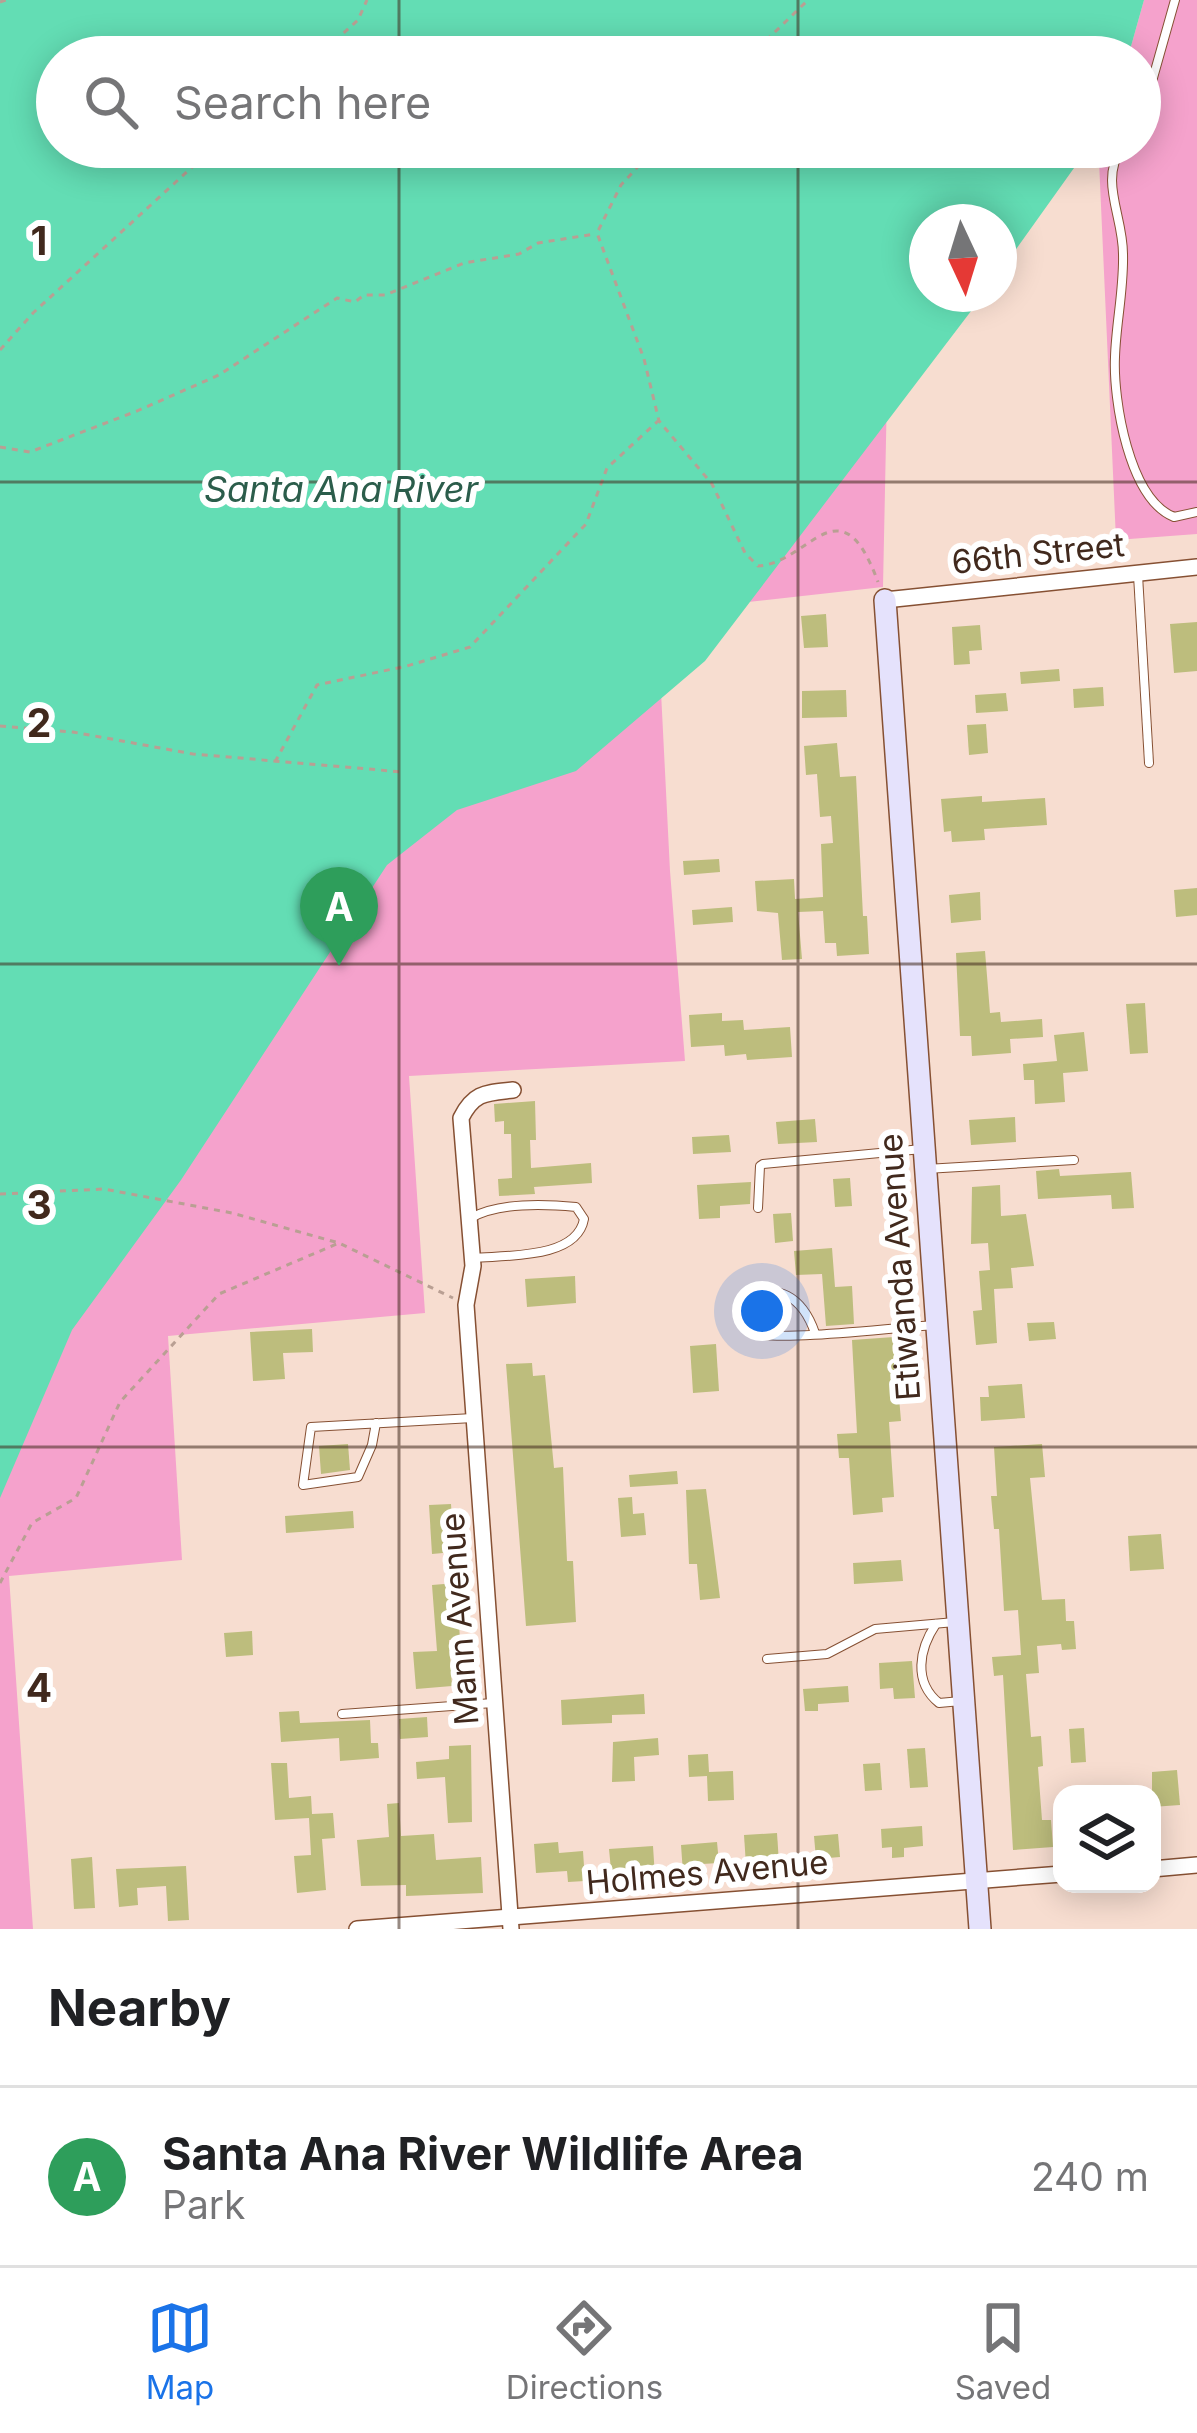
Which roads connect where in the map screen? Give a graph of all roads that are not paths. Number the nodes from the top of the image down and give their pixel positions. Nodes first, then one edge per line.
1 (1175, 0) edge
2 (1161, 58) edge
3 (1110, 168) edge
4 (1197, 512) edge
5 (1197, 567) edge
6 (1138, 573) junction
7 (885, 600) joint
8 (1150, 764) dead end
9 (513, 1090) dead end
10 (924, 1159) junction
11 (1074, 1160) dead end
12 (758, 1208) dead end
13 (470, 1219) junction
14 (472, 1258) junction
15 (936, 1325) junction
16 (815, 1333) junction
17 (475, 1418) junction
18 (376, 1424) junction
19 (946, 1623) junction
20 (766, 1659) dead end
21 (962, 1701) junction
22 (495, 1702) junction
23 (342, 1714) dead end
24 (1197, 1865) edge
25 (1161, 1868) edge
26 (1053, 1875) edge
27 (975, 1880) junction
28 (510, 1924) edge
29 (357, 1929) edge
30 (980, 1929) edge

1 - 2 lane
3 - 4 lane
5 - 6 street, 66th Street
6 - 7 street, 66th Street
6 - 8 lane
7 - 10 street, Etiwanda Avenue
9 - 13 street, Mann Avenue
10 - 11 lane
10 - 12 lane
10 - 15 street, Etiwanda Avenue
13 - 14 street, Mann Avenue
13 - 14 lane
14 - 17 street, Mann Avenue
15 - 16 lane
15 - 19 street, Etiwanda Avenue
16 - 16 lane
17 - 18 lane
17 - 22 street, Mann Avenue
18 - 18 lane
19 - 20 lane
19 - 21 street, Etiwanda Avenue
19 - 21 lane
21 - 27 street, Etiwanda Avenue
22 - 23 lane
22 - 28 street, Mann Avenue
24 - 25 street
26 - 27 street, Holmes Avenue
27 - 28 street, Holmes Avenue
27 - 30 street, Etiwanda Avenue
28 - 29 street, Holmes Avenue

